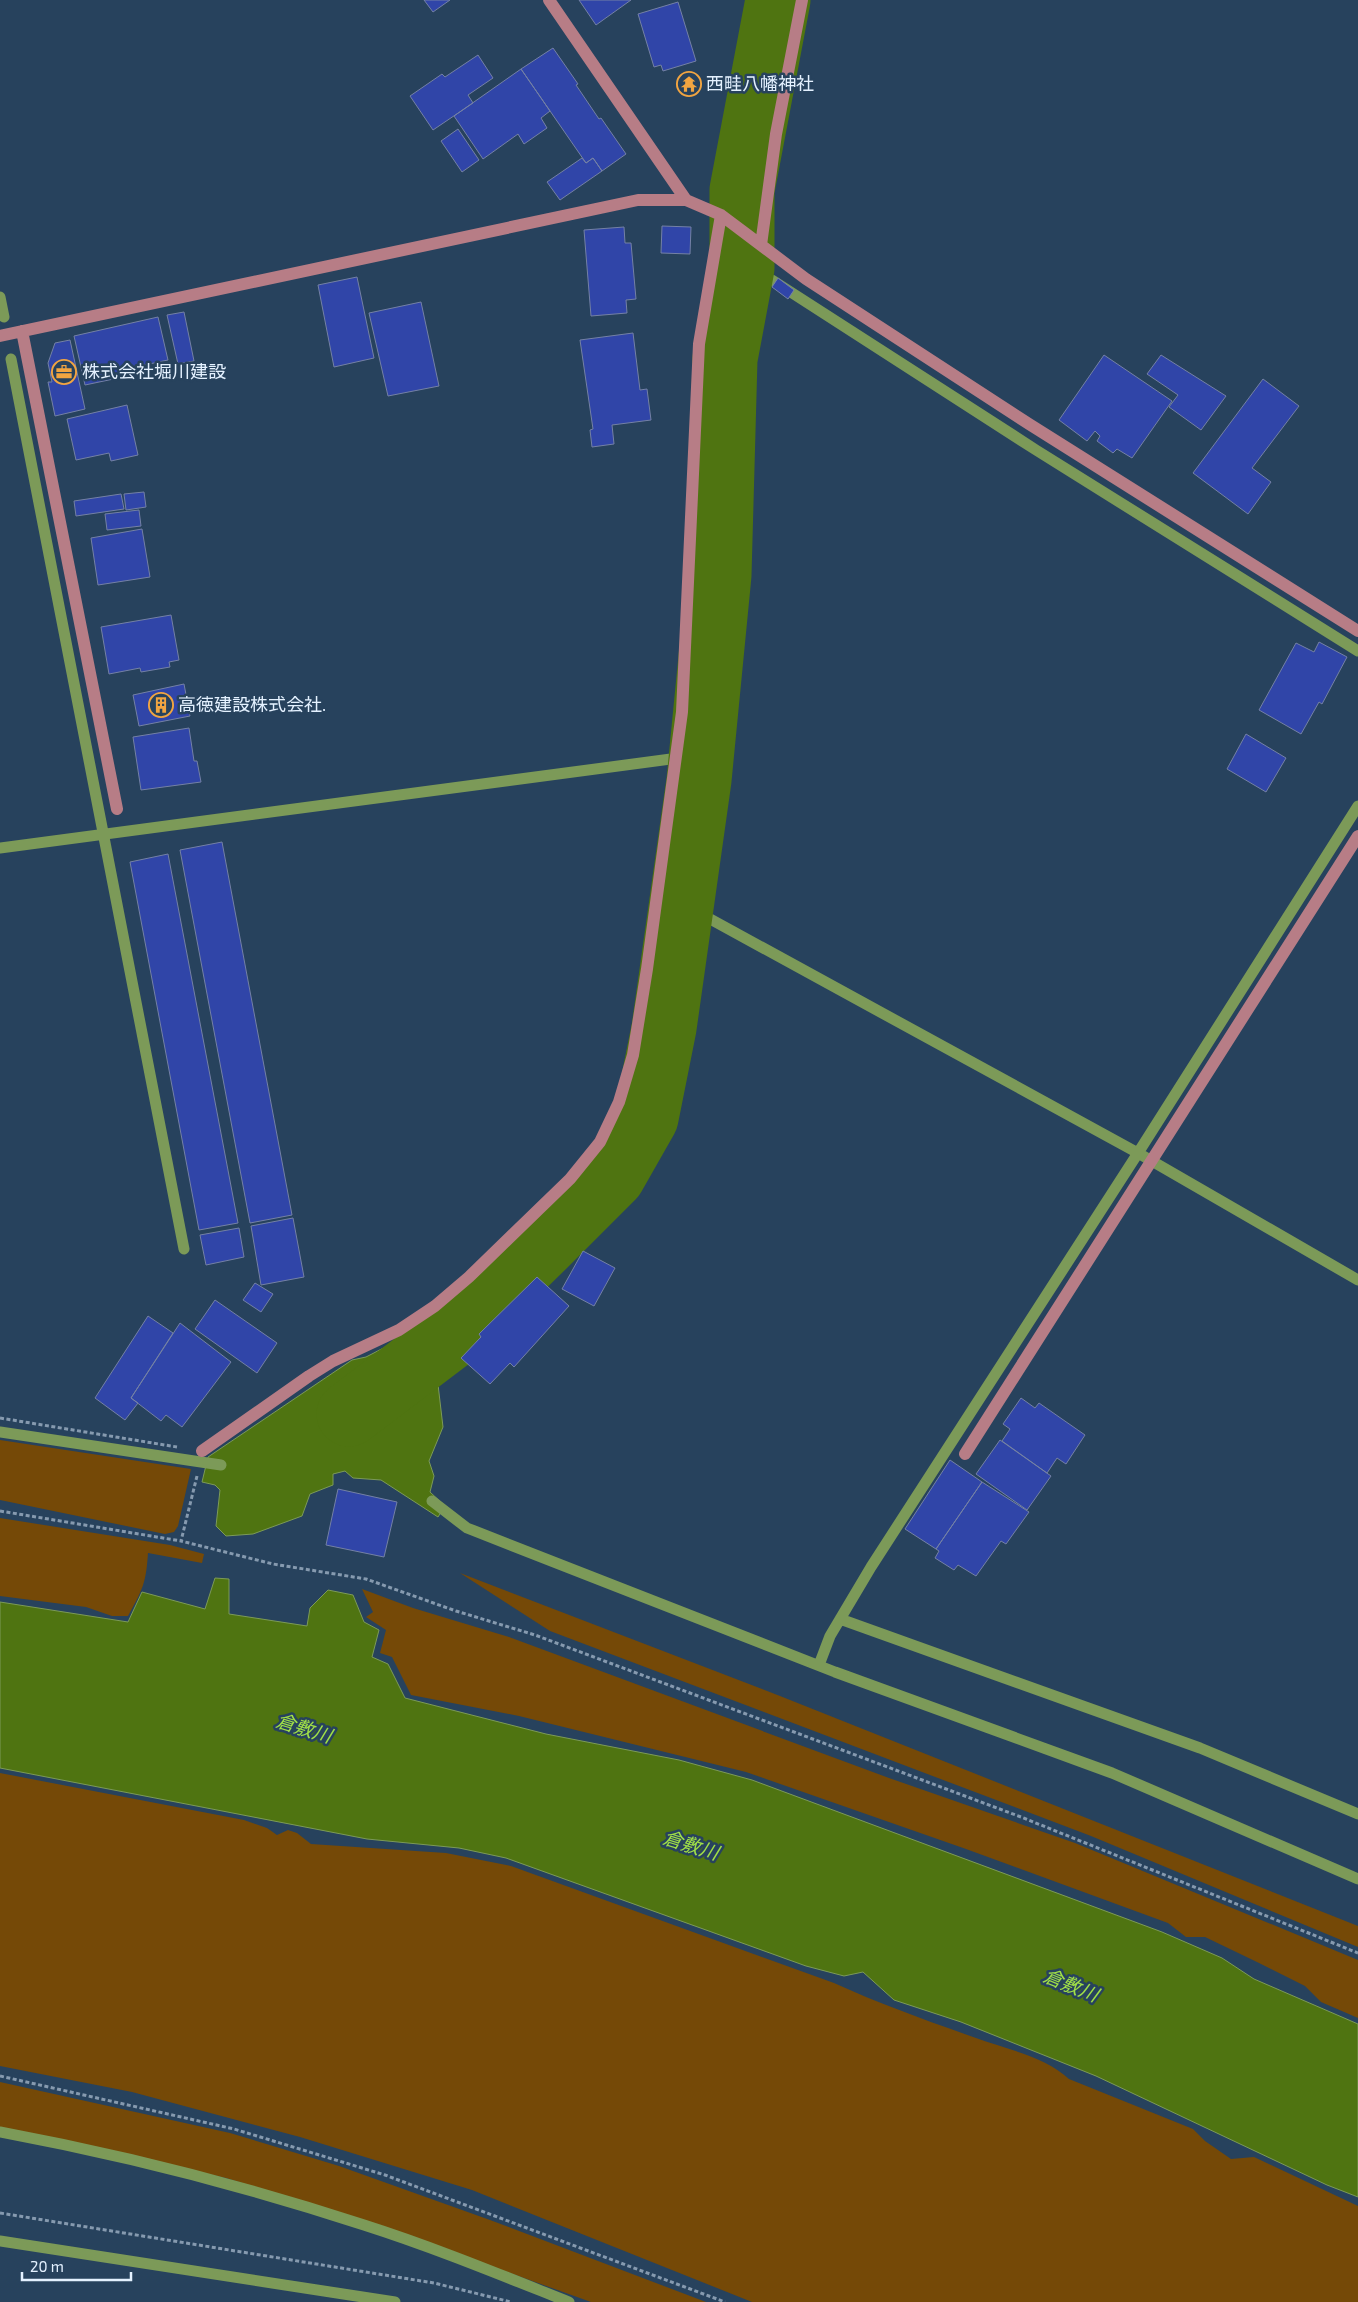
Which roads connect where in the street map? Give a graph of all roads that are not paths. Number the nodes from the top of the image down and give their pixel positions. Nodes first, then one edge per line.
1 (549, 0) edge
2 (802, 0) edge
3 (686, 200) junction
4 (725, 218) junction
5 (757, 242) junction
6 (22, 331) junction
7 (0, 336) edge
8 (1358, 631) edge
9 (117, 809) dead end
10 (1358, 836) edge
11 (202, 1451) road end
12 (965, 1454) dead end

1 - 3 street
2 - 5 street
3 - 4 street
3 - 6 street
4 - 5 street
4 - 11 street
5 - 8 street
6 - 7 street
6 - 9 street
10 - 12 street

